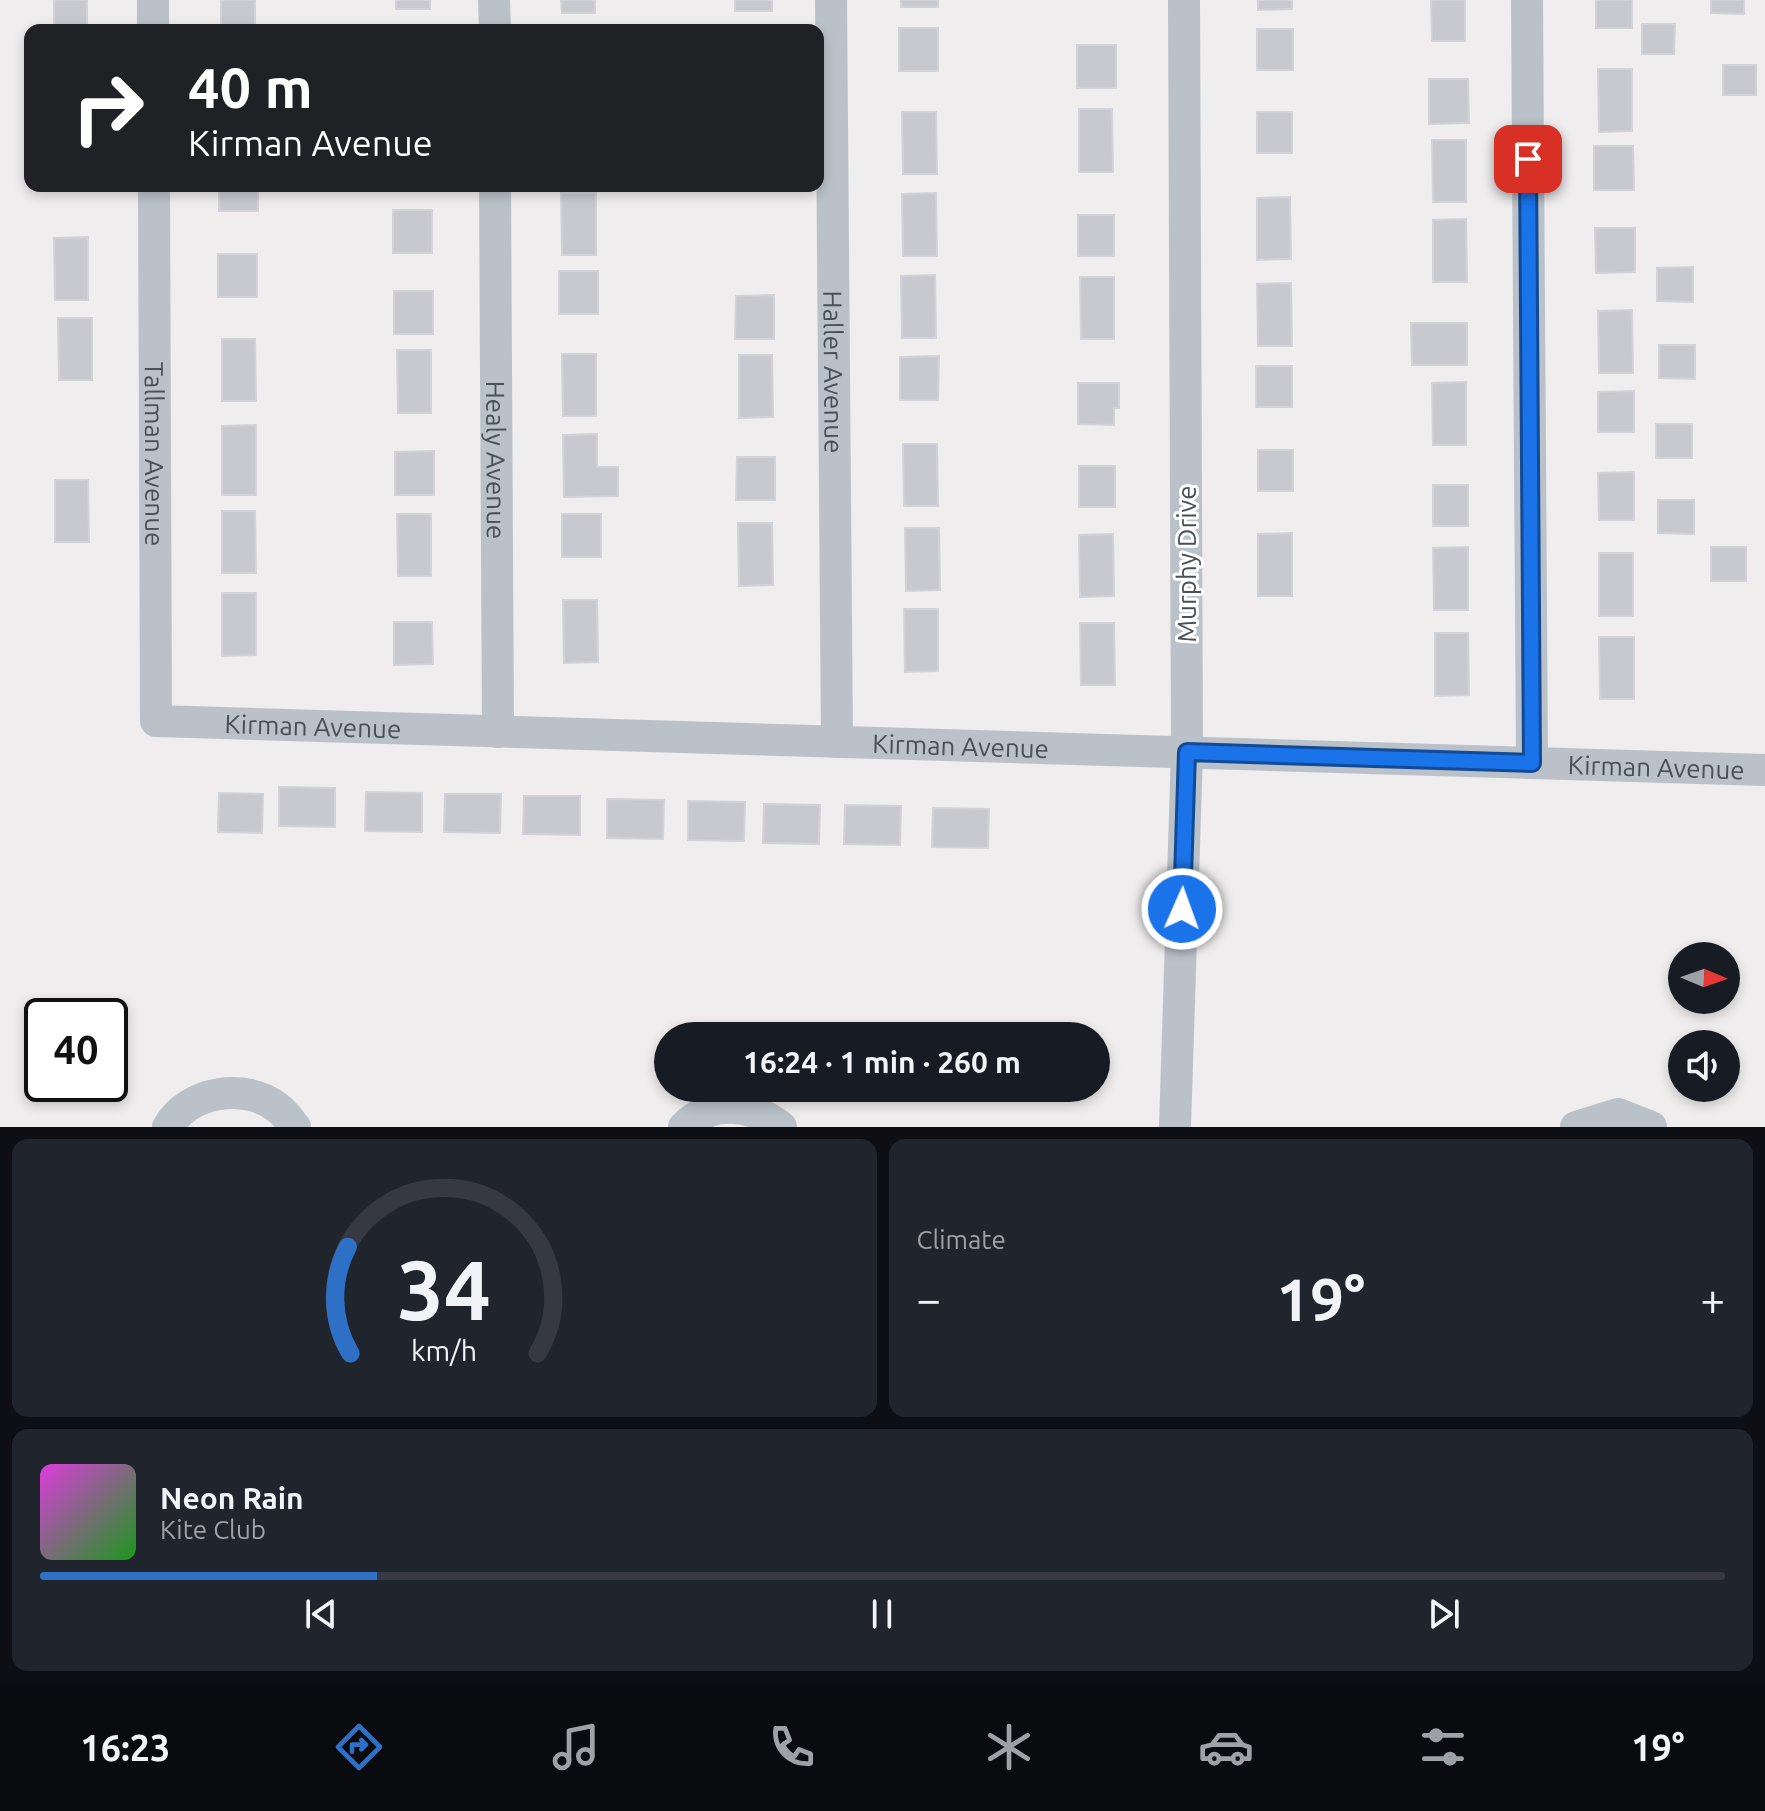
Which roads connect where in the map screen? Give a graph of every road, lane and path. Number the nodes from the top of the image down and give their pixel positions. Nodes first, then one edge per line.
1 (153, 0) edge
2 (494, 0) edge
3 (831, 0) edge
4 (1184, 0) edge
5 (1527, 0) edge
6 (153, 24) edge
7 (495, 24) edge
8 (154, 192) edge
9 (495, 192) edge
10 (156, 721) joint
11 (498, 732) junction
12 (837, 742) junction
13 (1187, 752) junction
14 (1532, 763) junction
15 (1765, 770) edge
16 (168, 1127) edge
17 (295, 1127) edge
18 (684, 1127) edge
19 (781, 1127) edge
20 (1175, 1127) edge
21 (1576, 1127) edge
22 (1651, 1127) edge

1 - 6 street
2 - 7 street
3 - 12 street, Haller Avenue
4 - 13 street, Murphy Drive
5 - 14 street
8 - 10 street, Tallman Avenue
9 - 11 street, Healy Avenue
10 - 11 street, Kirman Avenue
11 - 12 street, Kirman Avenue
12 - 13 street, Kirman Avenue
13 - 14 street, Kirman Avenue
13 - 20 street, Murphy Drive
14 - 15 street, Kirman Avenue
16 - 17 street
18 - 19 street
21 - 22 street

